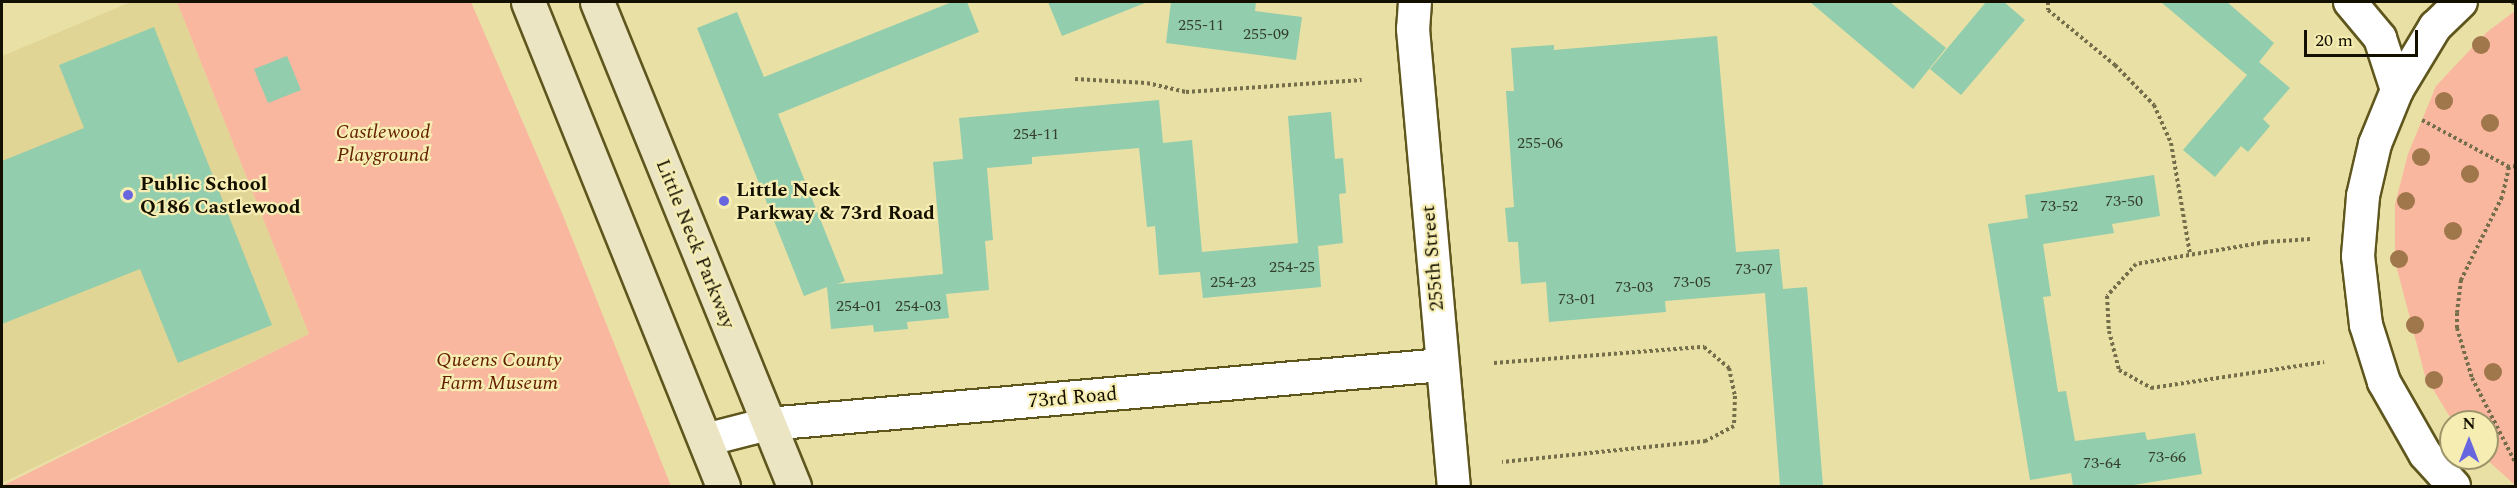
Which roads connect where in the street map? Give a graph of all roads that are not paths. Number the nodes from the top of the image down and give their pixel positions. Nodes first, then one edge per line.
1 (528, 2) edge
2 (597, 2) edge
3 (2350, 2) edge
4 (2461, 2) edge
5 (1414, 15) edge
6 (2395, 97) junction
7 (1442, 365) junction
8 (768, 424) junction
9 (705, 440) junction
10 (723, 486) edge
11 (794, 486) edge
12 (1454, 486) edge
13 (2454, 486) edge

1 - 9 main road
2 - 8 main road, Little Neck Parkway
3 - 6 street
4 - 6 street
5 - 7 street, 255th Street
6 - 13 street
7 - 8 street, 73rd Road
7 - 12 street, 255th Street
8 - 9 street, 73rd Road
8 - 11 main road, Little Neck Parkway
9 - 10 main road

